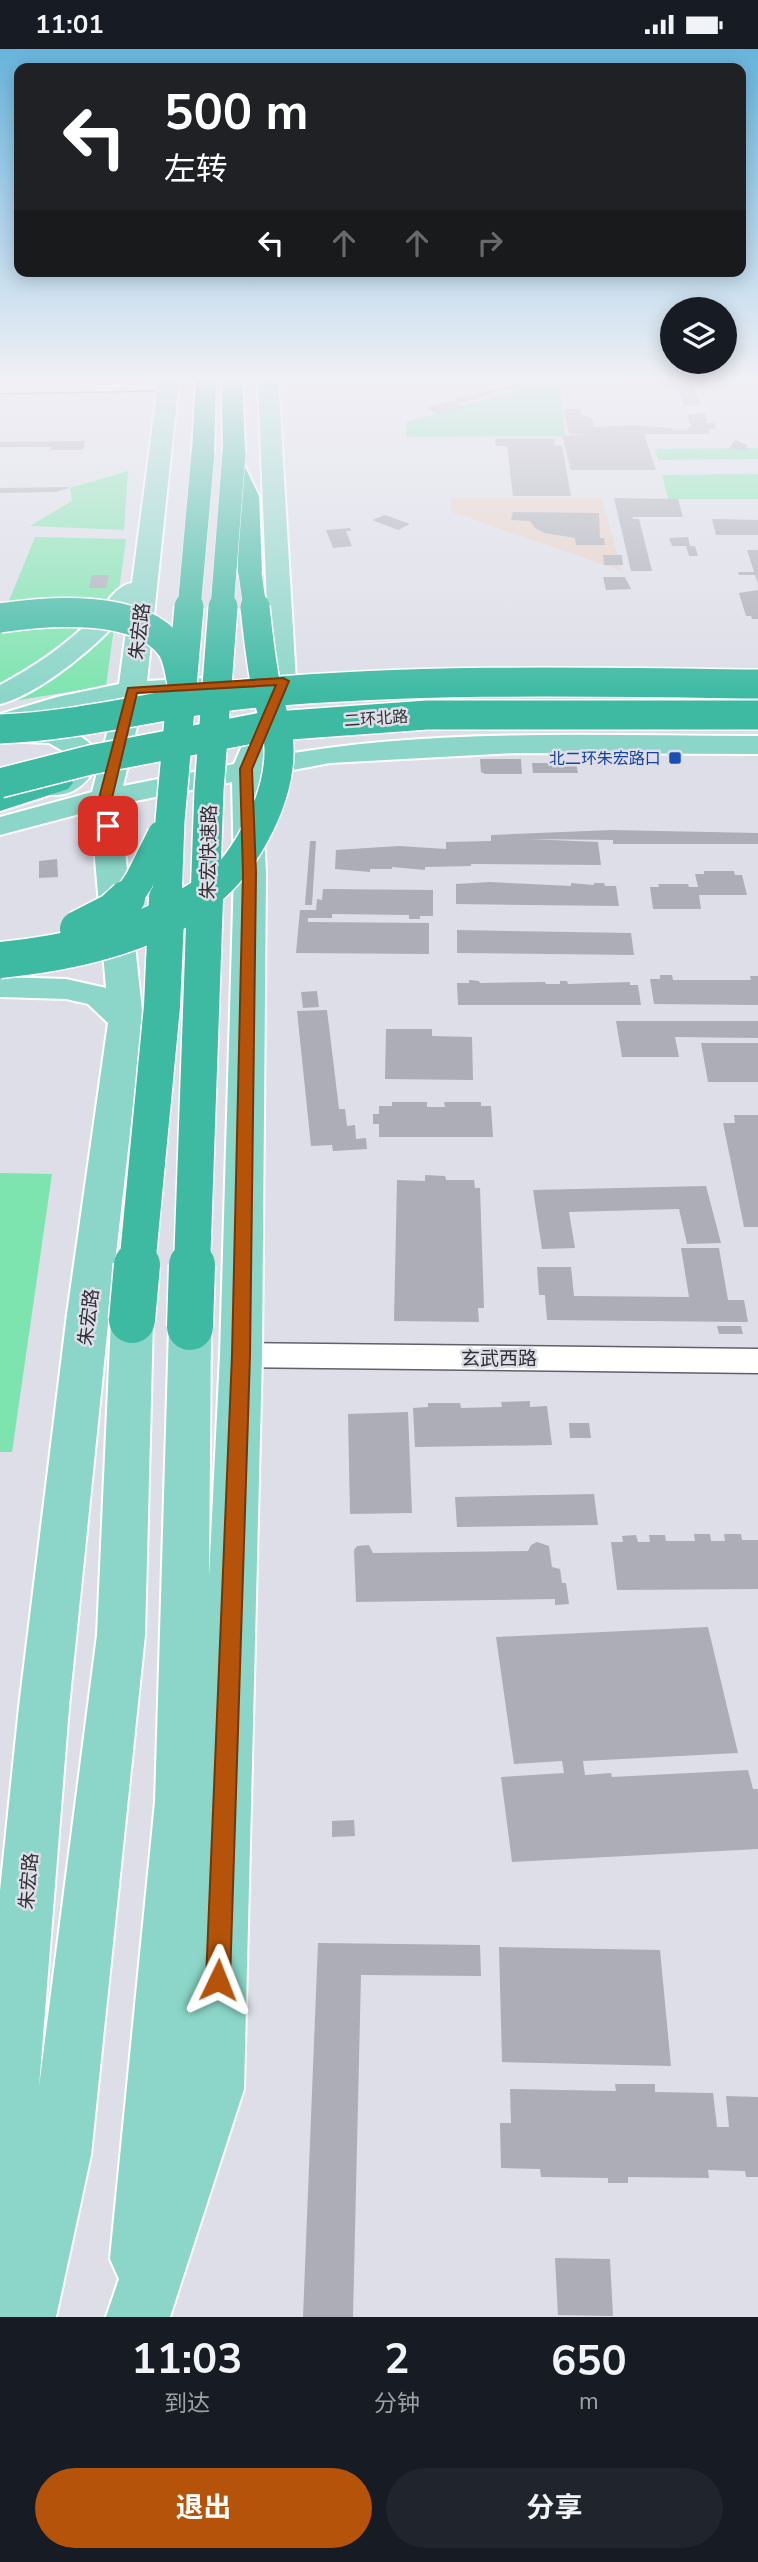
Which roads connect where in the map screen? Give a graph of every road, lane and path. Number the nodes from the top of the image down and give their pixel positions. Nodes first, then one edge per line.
1 (162, 484) edge
2 (219, 484) edge
3 (223, 484) edge
4 (240, 484) edge
5 (272, 484) edge
6 (147, 569) junction
7 (0, 618) edge
8 (758, 674) edge
9 (283, 681) junction
10 (182, 684) junction
11 (758, 684) edge
12 (132, 690) junction
13 (0, 696) edge
14 (758, 696) edge
15 (758, 715) edge
16 (0, 723) edge
17 (0, 729) edge
18 (758, 731) edge
19 (0, 737) edge
20 (758, 745) edge
21 (0, 758) edge
22 (246, 769) junction
23 (0, 783) edge
24 (106, 798) junction
25 (0, 801) edge
26 (0, 817) edge
27 (170, 821) junction
28 (0, 826) edge
29 (0, 943) edge
30 (0, 960) edge
31 (0, 987) edge
32 (126, 1020) junction
33 (132, 1320) joint
34 (190, 1327) joint
35 (241, 1355) junction
36 (758, 1361) edge
37 (0, 2262) edge
38 (24, 2317) edge
39 (137, 2317) edge

1 - 6 main road, 朱宏路
2 - 10 highway, 朱宏快速路, bridge
3 - 34 highway, 朱宏快速路, bridge
4 - 30 highway, bridge
5 - 9 main road
6 - 12 main road, 朱宏路
6 - 13 main road
7 - 10 highway, bridge
8 - 9 main road
9 - 12 main road
9 - 22 main road
10 - 27 highway, 朱宏快速路, bridge
11 - 17 highway, bridge
12 - 16 main road
12 - 24 main road, 朱宏路
14 - 21 highway, 二环北路, bridge
15 - 23 highway, 二环北路, bridge
18 - 25 highway, bridge
19 - 26 main road
20 - 22 main road
22 - 24 main road
22 - 35 main road
24 - 28 main road
24 - 32 main road, 朱宏路
27 - 29 highway, bridge
27 - 33 highway, 朱宏快速路, bridge
31 - 32 main road
32 - 37 main road, 朱宏路
33 - 38 main road
34 - 39 main road
35 - 36 street, 玄武西路
35 - 39 main road

